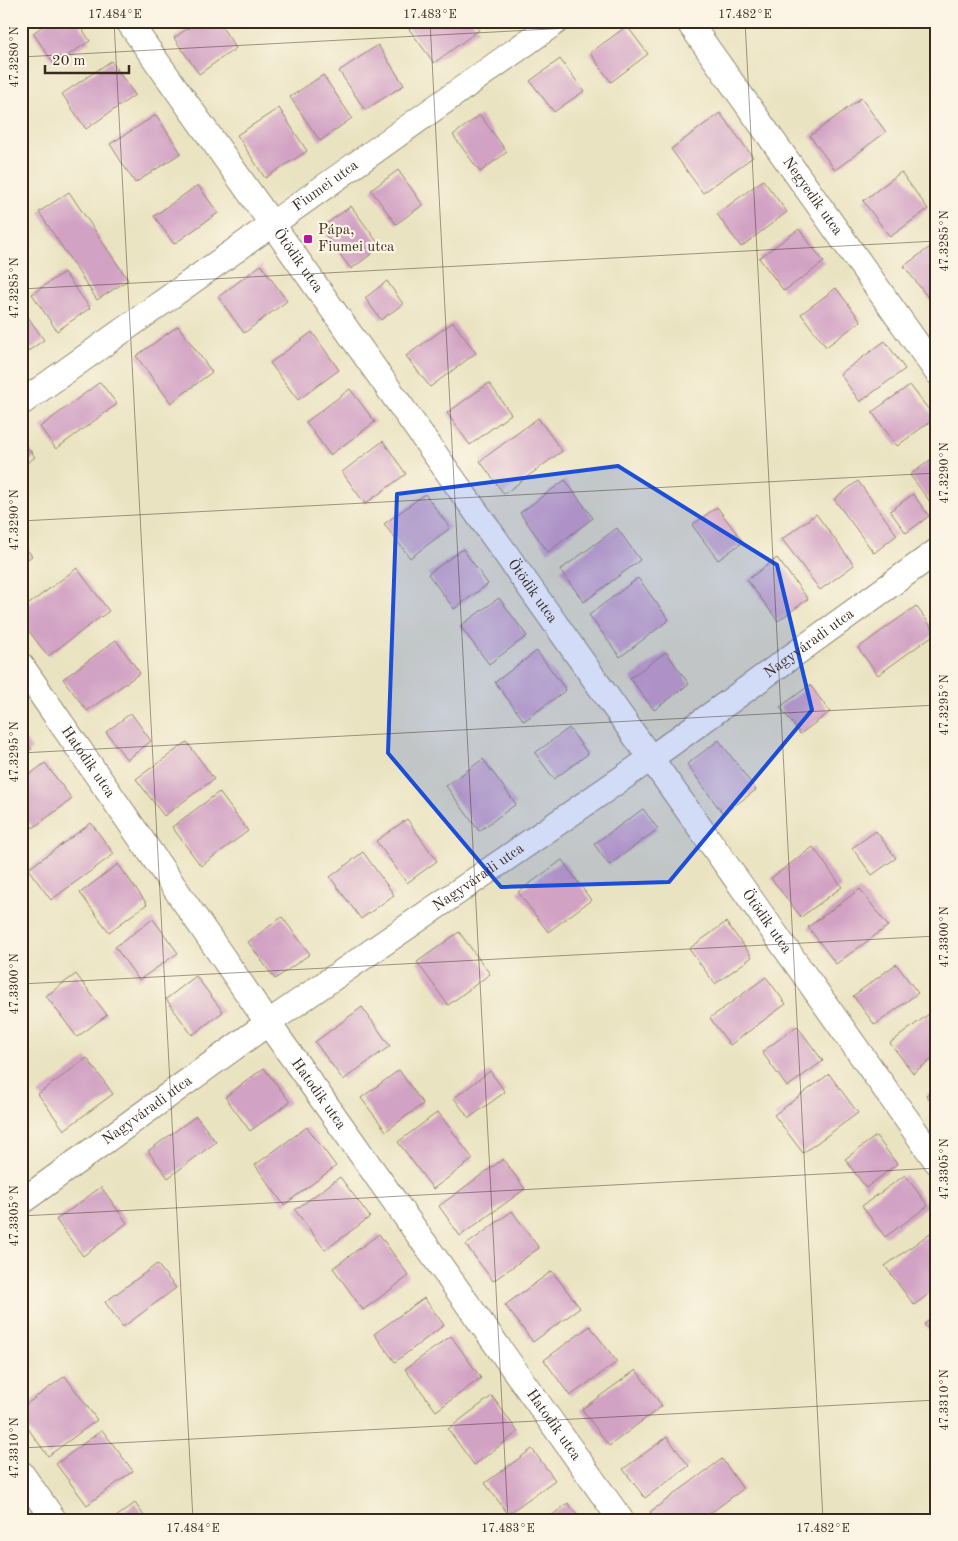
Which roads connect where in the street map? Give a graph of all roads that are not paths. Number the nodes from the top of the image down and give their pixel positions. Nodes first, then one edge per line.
1 (128, 21) edge
2 (557, 21) edge
3 (688, 21) edge
4 (270, 225) junction
5 (937, 372) edge
6 (21, 403) edge
7 (937, 551) edge
8 (21, 666) edge
9 (650, 759) junction
10 (268, 1023) junction
11 (937, 1162) edge
12 (21, 1202) edge
13 (21, 1473) edge
14 (54, 1520) edge
15 (621, 1520) edge

1 - 4 street, Ötödik utca
2 - 4 street, Fiumei utca
3 - 5 street, Negyedik utca
4 - 6 street, Fiumei utca
4 - 9 street, Ötödik utca
7 - 9 street, Nagyváradi utca
8 - 10 street, Hatodik utca
9 - 10 street, Nagyváradi utca
9 - 11 street, Ötödik utca
10 - 12 street, Nagyváradi utca
10 - 15 street, Hatodik utca
13 - 14 street

